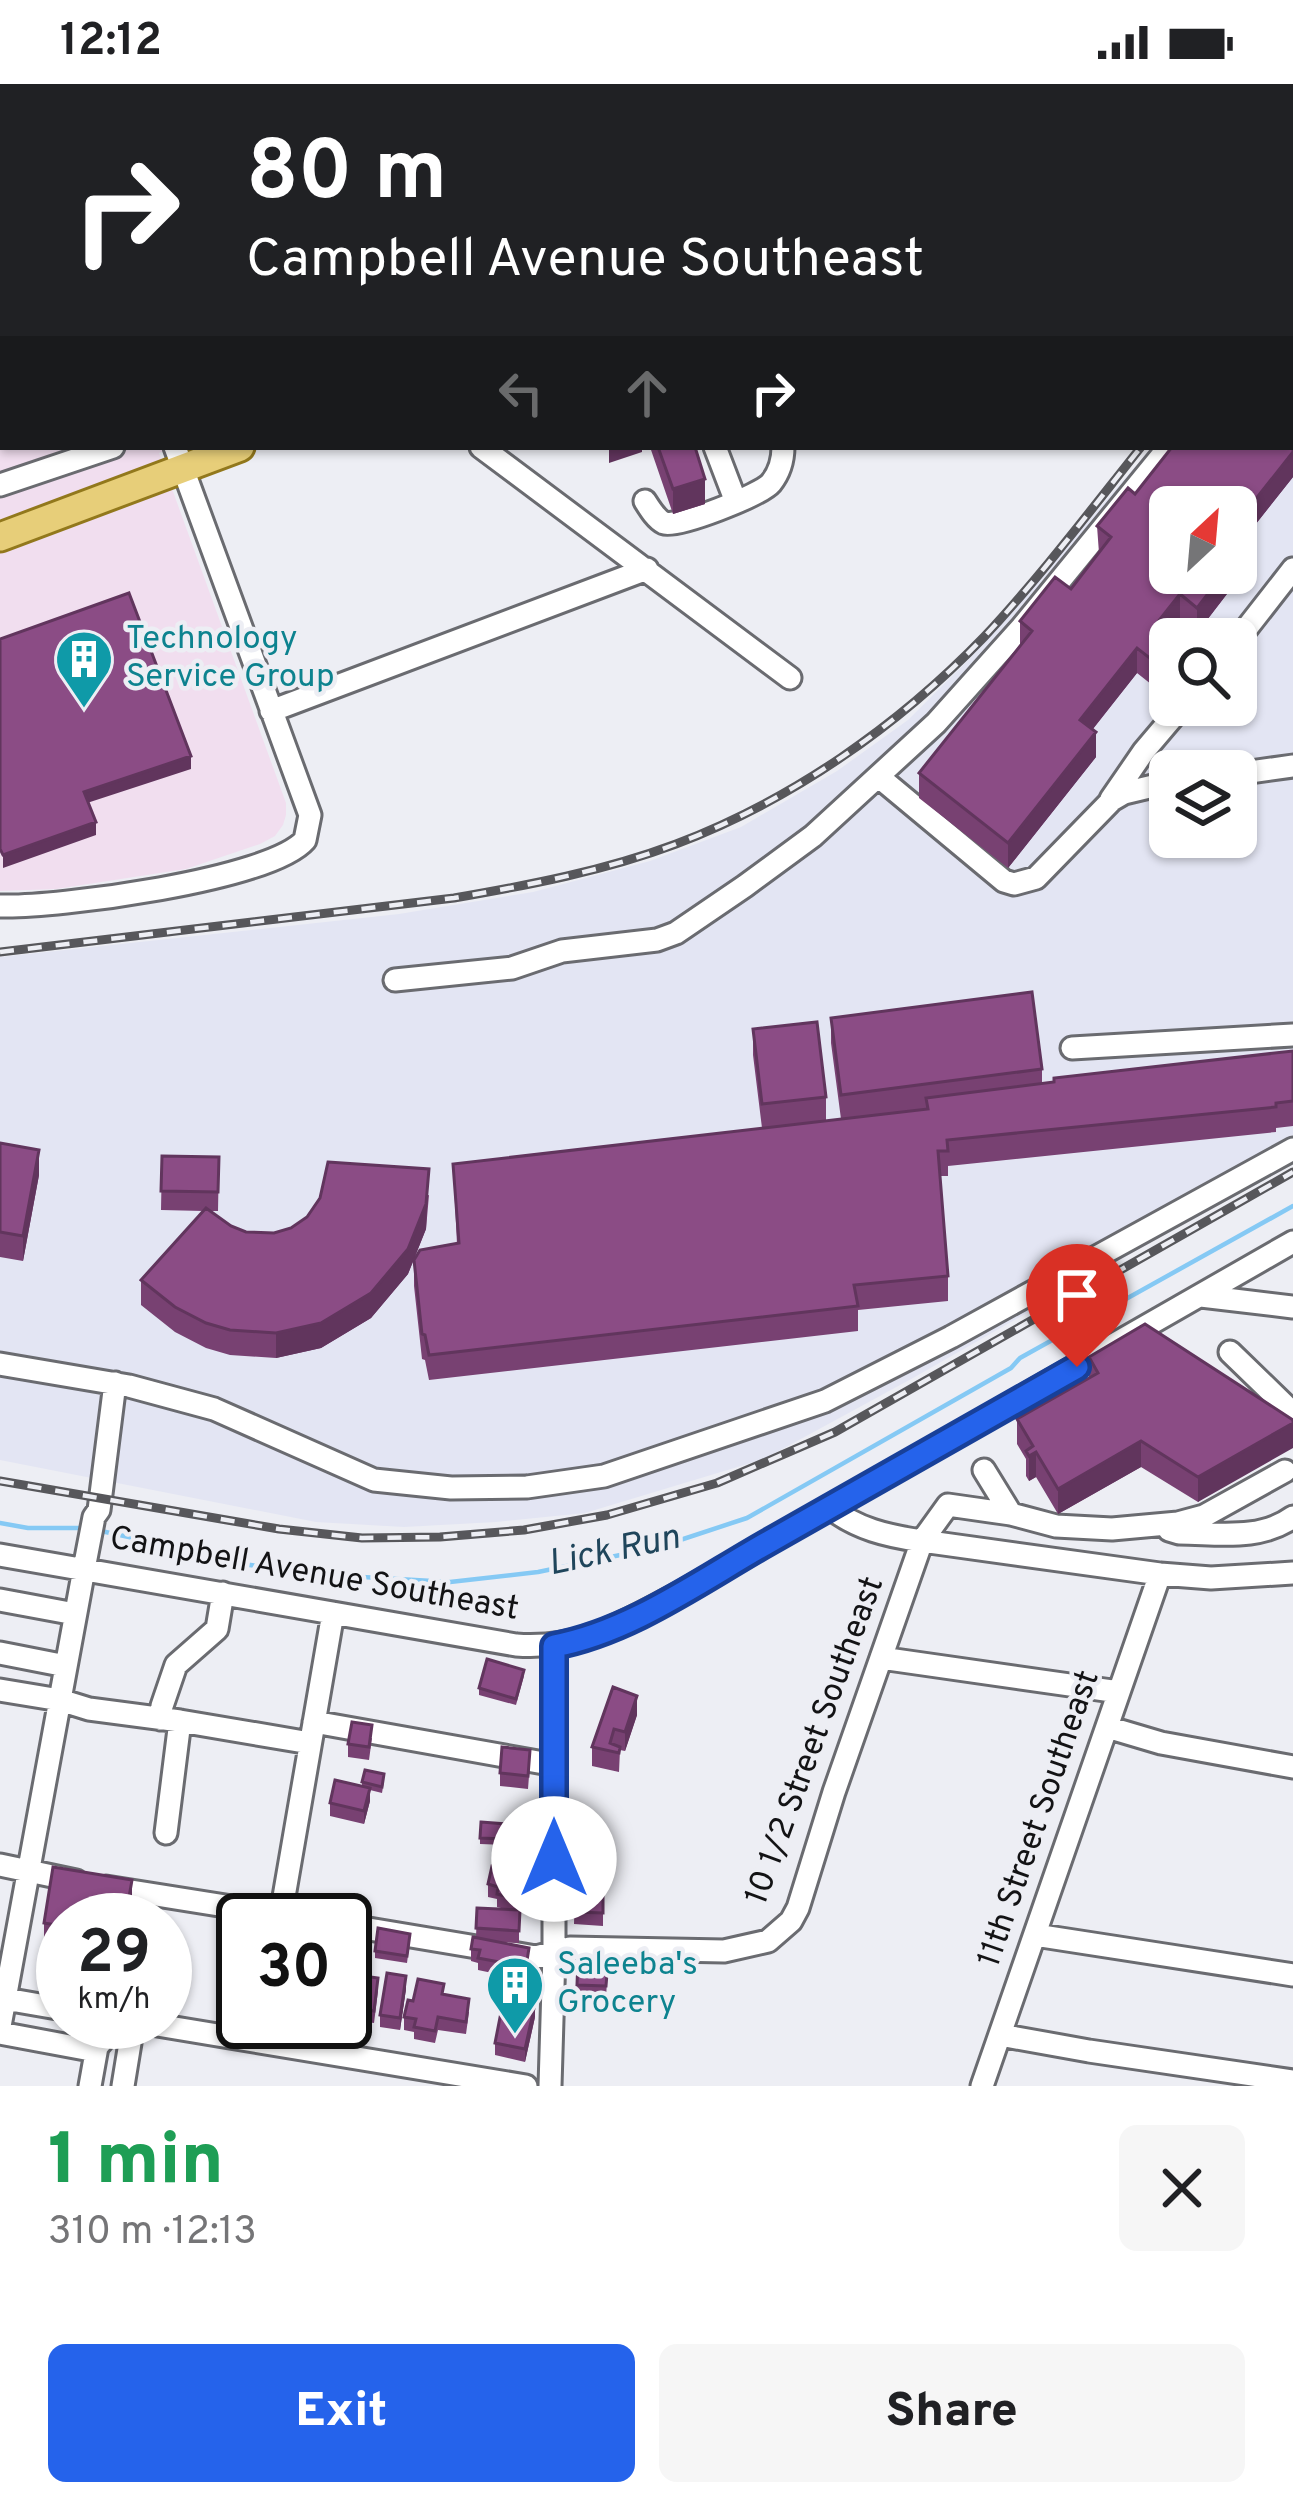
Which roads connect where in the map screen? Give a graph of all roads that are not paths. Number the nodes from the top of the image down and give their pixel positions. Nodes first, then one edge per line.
1 (84, 450) edge
2 (223, 450) edge
3 (485, 450) edge
4 (716, 450) edge
5 (783, 450) edge
6 (1167, 450) edge
7 (178, 458) edge
8 (0, 466) edge
9 (23, 477) junction
10 (0, 485) edge
11 (645, 501) dead end
12 (736, 502) junction
13 (0, 537) edge
14 (646, 569) junction
15 (1293, 569) edge
16 (1255, 618) edge
17 (790, 677) dead end
18 (271, 711) junction
19 (1165, 726) edge
20 (1293, 766) edge
21 (1257, 771) edge
22 (879, 777) junction
23 (1149, 787) edge
24 (1107, 805) junction
25 (0, 906) edge
26 (395, 980) dead end
27 (1293, 1035) edge
28 (1072, 1048) dead end
29 (1293, 1149) edge
30 (1293, 1242) edge
31 (1201, 1296) junction
32 (1293, 1307) edge
33 (1230, 1352) dead end
34 (0, 1364) edge
35 (115, 1384) junction
36 (1284, 1393) edge
37 (1293, 1413) edge
38 (1287, 1465) edge
39 (984, 1470) dead end
40 (829, 1508) junction
41 (1011, 1514) junction
42 (1293, 1517) edge
43 (1151, 1526) junction
44 (1112, 1529) junction
45 (922, 1541) junction
46 (0, 1555) edge
47 (1106, 1567) junction
48 (84, 1569) junction
49 (1293, 1573) edge
50 (1160, 1574) junction
51 (223, 1593) junction
52 (0, 1600) edge
53 (333, 1612) junction
54 (75, 1614) junction
55 (554, 1646) junction
56 (0, 1653) edge
57 (881, 1658) junction
58 (66, 1666) junction
59 (0, 1690) edge
60 (1119, 1692) junction
61 (60, 1700) junction
62 (170, 1720) junction
63 (1107, 1726) junction
64 (312, 1733) junction
65 (555, 1765) junction
66 (1293, 1767) edge
67 (166, 1833) dead end
68 (0, 1865) edge
69 (29, 1871) junction
70 (285, 1893) edge
71 (216, 1906) edge
72 (372, 1930) edge
73 (1035, 1935) junction
74 (554, 1953) junction
75 (1293, 1975) edge
76 (3, 1998) edge
77 (36, 2004) edge
78 (0, 2030) edge
79 (36, 2034) edge
80 (1000, 2035) junction
81 (33, 2039) junction
82 (129, 2049) edge
83 (330, 2049) edge
84 (96, 2051) joint
85 (451, 2080) edge
86 (1293, 2081) edge
87 (90, 2086) edge
88 (123, 2086) edge
89 (526, 2086) edge
90 (550, 2086) edge
91 (982, 2086) edge

1 - 9 street
2 - 7 main road
3 - 14 street
4 - 12 street
5 - 12 street
6 - 22 street
7 - 13 main road
7 - 18 street
8 - 9 street
9 - 10 street
11 - 12 street
14 - 17 street
14 - 18 street
15 - 16 street
18 - 25 street
19 - 24 street
20 - 21 street
22 - 24 street
22 - 26 street
23 - 24 street
27 - 28 street
29 - 35 street
30 - 31 street, Campbell Avenue Southeast
31 - 32 street
31 - 40 street, Campbell Avenue Southeast
33 - 36 street
34 - 35 street
35 - 48 street
36 - 37 street
38 - 43 street
39 - 41 street
40 - 45 street
40 - 55 street, Campbell Avenue Southeast
41 - 44 street
41 - 45 street
42 - 43 street
43 - 44 street
44 - 47 street
45 - 47 street
45 - 57 street, 10 1/2 Street Southeast
46 - 48 street, Campbell Avenue Southeast
47 - 50 street
48 - 51 street, Campbell Avenue Southeast
48 - 54 street
49 - 50 street
50 - 60 street, 11th Street Southeast
51 - 53 street, Campbell Avenue Southeast
51 - 62 street
52 - 54 street
53 - 55 street, Campbell Avenue Southeast
53 - 64 street
54 - 58 street
55 - 65 street
56 - 58 street
57 - 60 street
57 - 74 street, 10 1/2 Street Southeast
58 - 61 street
59 - 61 street
60 - 63 street, 11th Street Southeast
61 - 62 street
61 - 69 street
62 - 64 street
62 - 67 street
63 - 66 street
63 - 73 street, 11th Street Southeast
64 - 65 street
64 - 70 street
65 - 74 street
68 - 69 street
69 - 71 street
69 - 76 street
72 - 74 street, 10 1/2 Street Southeast
73 - 75 street
73 - 80 street, 11th Street Southeast
74 - 90 street
76 - 77 street
76 - 78 street
78 - 81 street
79 - 81 street
80 - 86 street
80 - 91 street, 11th Street Southeast
81 - 84 street
82 - 88 street
83 - 85 street
84 - 87 street
85 - 89 street

